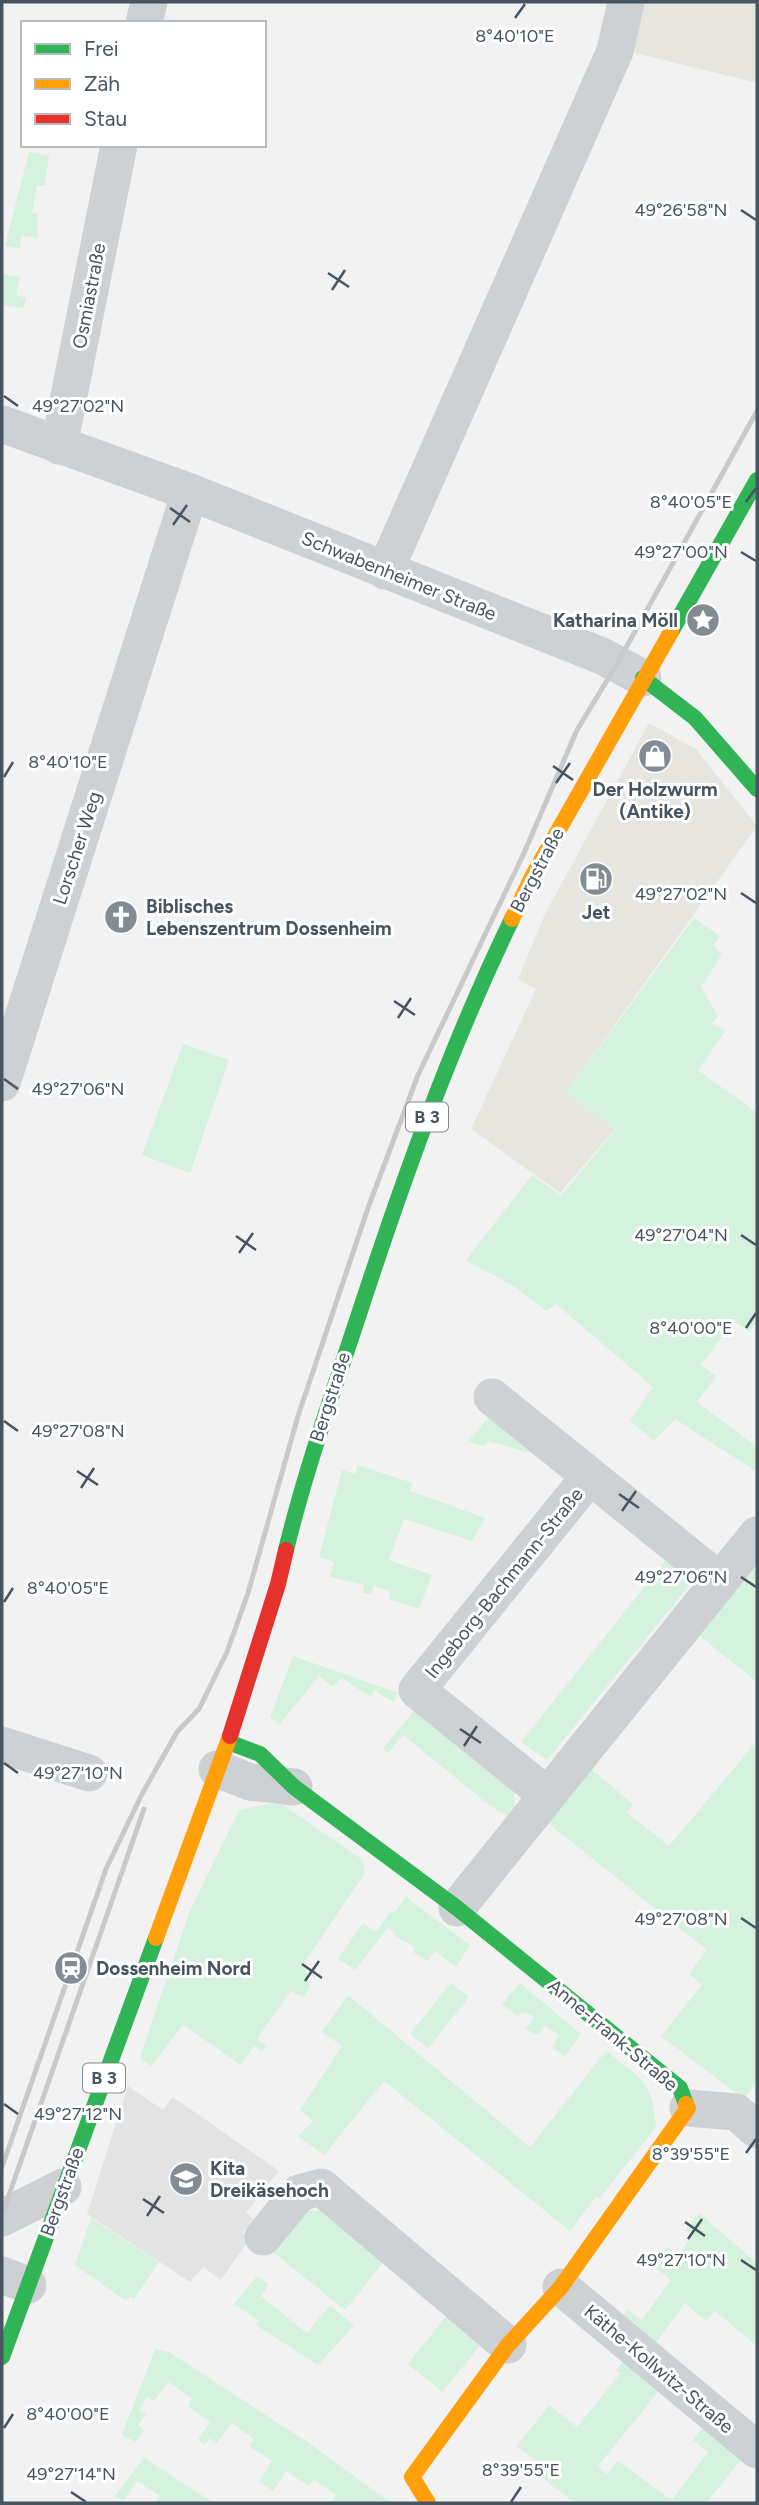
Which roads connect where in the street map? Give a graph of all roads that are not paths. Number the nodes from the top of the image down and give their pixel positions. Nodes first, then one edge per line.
1 (149, 2) edge
2 (626, 2) edge
3 (144, 21) edge
4 (119, 147) edge
5 (2, 424) edge
6 (60, 446) junction
7 (757, 480) edge
8 (190, 492) junction
9 (385, 571) junction
10 (643, 678) junction
11 (757, 789) edge
12 (2, 1083) edge
13 (492, 1397) dead end
14 (590, 1476) junction
15 (757, 1535) edge
16 (720, 1581) junction
17 (2, 1745) edge
18 (223, 1756) junction
19 (89, 1773) dead end
20 (294, 1787) joint
21 (547, 1795) junction
22 (457, 1909) junction
23 (688, 2108) junction
24 (757, 2130) edge
25 (63, 2188) junction
26 (2, 2218) edge
27 (2, 2231) edge
28 (263, 2237) dead end
29 (23, 2272) edge
30 (561, 2287) junction
31 (508, 2345) junction
32 (2, 2357) edge
33 (757, 2450) edge
34 (428, 2503) edge

1 - 3 street
2 - 9 street
4 - 6 street, Osmiastraße
5 - 6 street, Schwabenheimer Straße
6 - 8 street, Schwabenheimer Straße
7 - 10 main road, Bergstraße / B 3
8 - 9 street, Schwabenheimer Straße
8 - 12 street, Lorscher Weg
9 - 10 street, Schwabenheimer Straße
10 - 11 main road, Schwabenheimer Straße
10 - 18 main road, Bergstraße / B 3
13 - 14 street, Ingeborg-Bachmann-Straße
14 - 16 street, Ingeborg-Bachmann-Straße
14 - 21 street, Ingeborg-Bachmann-Straße
15 - 16 street
16 - 21 street
17 - 19 street
18 - 20 street, Anne-Frank-Straße
18 - 25 main road, Bergstraße / B 3
20 - 22 main road, Anne-Frank-Straße
21 - 22 street
22 - 23 main road, Anne-Frank-Straße
23 - 24 street
23 - 30 main road, Anne-Frank-Straße
25 - 26 street
25 - 29 main road, Bergstraße / B 3
27 - 29 street
28 - 31 street
29 - 32 main road, Bergstraße / B 3
30 - 31 main road, Anne-Frank-Straße
30 - 33 street, Käthe-Kollwitz-Straße
31 - 34 main road, Anne-Frank-Straße

